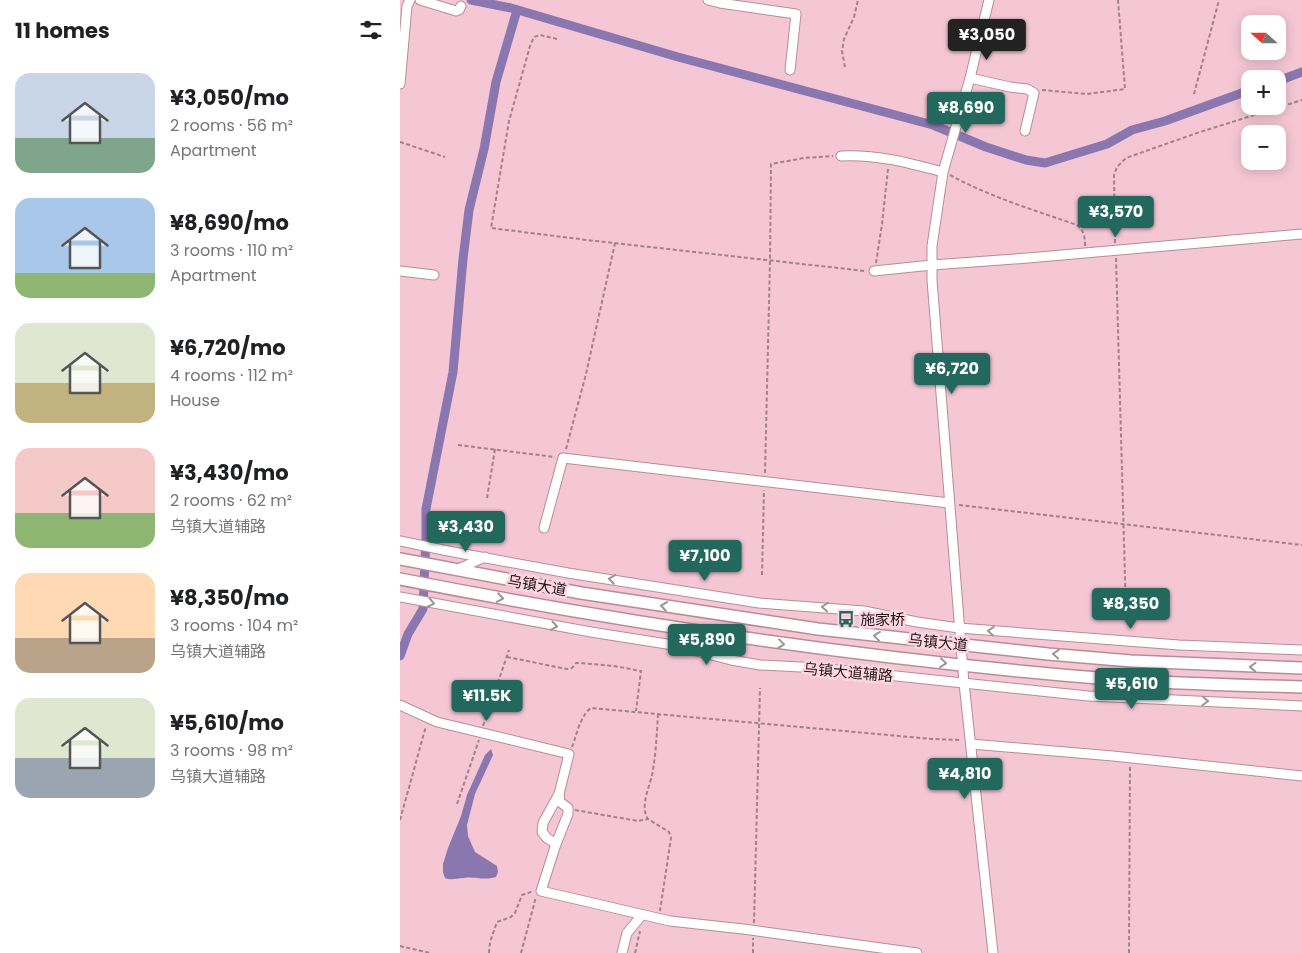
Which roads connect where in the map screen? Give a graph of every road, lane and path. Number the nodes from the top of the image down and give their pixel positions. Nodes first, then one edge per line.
1 (410, 0) edge
2 (420, 0) edge
3 (708, 0) edge
4 (858, 0) edge
5 (989, 0) edge
6 (1118, 0) edge
7 (1219, 0) edge
8 (461, 6) dead end
9 (557, 39) dead end
10 (845, 67) dead end
11 (790, 70) dead end
12 (970, 78) junction
13 (400, 84) edge
14 (1034, 93) junction
15 (1194, 94) dead end
16 (1302, 100) edge
17 (1025, 131) dead end
18 (400, 142) edge
19 (841, 156) joint
20 (445, 157) dead end
21 (890, 159) junction
22 (943, 172) junction
23 (1302, 234) edge
24 (615, 243) junction
25 (1116, 250) junction
26 (1086, 253) junction
27 (770, 261) junction
28 (932, 265) junction
29 (400, 271) edge
30 (874, 271) junction
31 (434, 275) dead end
32 (458, 445) dead end
33 (495, 449) junction
34 (563, 458) junction
35 (764, 482) junction
36 (486, 498) dead end
37 (949, 503) junction
38 (1123, 524) junction
39 (544, 528) dead end
40 (400, 540) edge
41 (1302, 545) edge
42 (485, 557) junction
43 (406, 560) edge
44 (454, 570) junction
45 (762, 575) dead end
46 (400, 579) edge
47 (403, 597) edge
48 (1126, 613) dead end
49 (959, 628) junction
50 (961, 645) junction
51 (1302, 650) edge
52 (507, 657) dead end
53 (963, 665) junction
54 (1302, 668) edge
55 (964, 683) junction
56 (760, 688) dead end
57 (1302, 688) edge
58 (400, 705) edge
59 (1302, 706) edge
60 (636, 712) junction
61 (658, 714) junction
62 (428, 718) junction
63 (759, 723) junction
64 (971, 742) junction
65 (569, 754) junction
66 (1130, 758) junction
67 (1302, 776) edge
68 (559, 794) junction
69 (568, 808) junction
70 (400, 820) edge
71 (648, 820) junction
72 (556, 844) junction
73 (541, 891) junction
74 (641, 918) junction
75 (658, 918) junction
76 (753, 930) junction
77 (400, 946) edge
78 (430, 953) edge
79 (489, 953) edge
80 (521, 953) edge
81 (622, 953) edge
82 (635, 953) edge
83 (752, 953) edge
84 (917, 953) edge
85 (993, 953) edge
86 (1129, 953) edge

1 - 13 street
2 - 8 street
3 - 11 street
4 - 10 path
5 - 12 street
6 - 14 path
7 - 15 path
9 - 24 path
12 - 14 street
12 - 22 street
14 - 17 street
16 - 25 path
18 - 20 path
19 - 21 street
19 - 27 path
21 - 22 street
21 - 30 path
22 - 26 path
22 - 28 street
23 - 25 street
24 - 27 path
24 - 34 path
25 - 26 street
25 - 38 path
26 - 28 street
27 - 30 path
27 - 35 path
28 - 30 street
28 - 37 street
29 - 31 street
32 - 33 path
33 - 34 path
33 - 36 path
34 - 35 street
34 - 39 street
35 - 37 street
35 - 45 path
37 - 38 path
37 - 49 street
38 - 41 path
38 - 48 path
40 - 42 street
42 - 44 street
49 -> 42 street
43 - 44 main road, 乌镇大道
50 -> 44 main road, 乌镇大道
46 -> 53 main road, 乌镇大道
47 -> 55 street, 乌镇大道辅路
49 - 50 street
51 -> 49 street
50 - 53 street
54 -> 50 main road, 乌镇大道
52 - 60 path
53 - 55 street
53 - 57 main road, 乌镇大道
55 -> 59 street, 乌镇大道辅路
55 - 64 street
56 - 63 path
58 - 62 street
60 - 61 path
60 - 65 path
61 - 63 path
61 - 71 path
62 - 65 street
62 - 70 path
63 - 64 path
63 - 76 path
64 - 66 street
64 - 85 street
65 - 68 street
66 - 67 street
66 - 86 path
68 - 69 street
68 - 72 street
69 - 71 path
69 - 72 street
71 - 75 path
72 - 73 street
73 - 74 street
73 - 79 path
73 - 80 path
74 - 75 street
74 - 81 street
74 - 82 path
75 - 76 street
76 - 83 path
76 - 84 street
77 - 78 path

